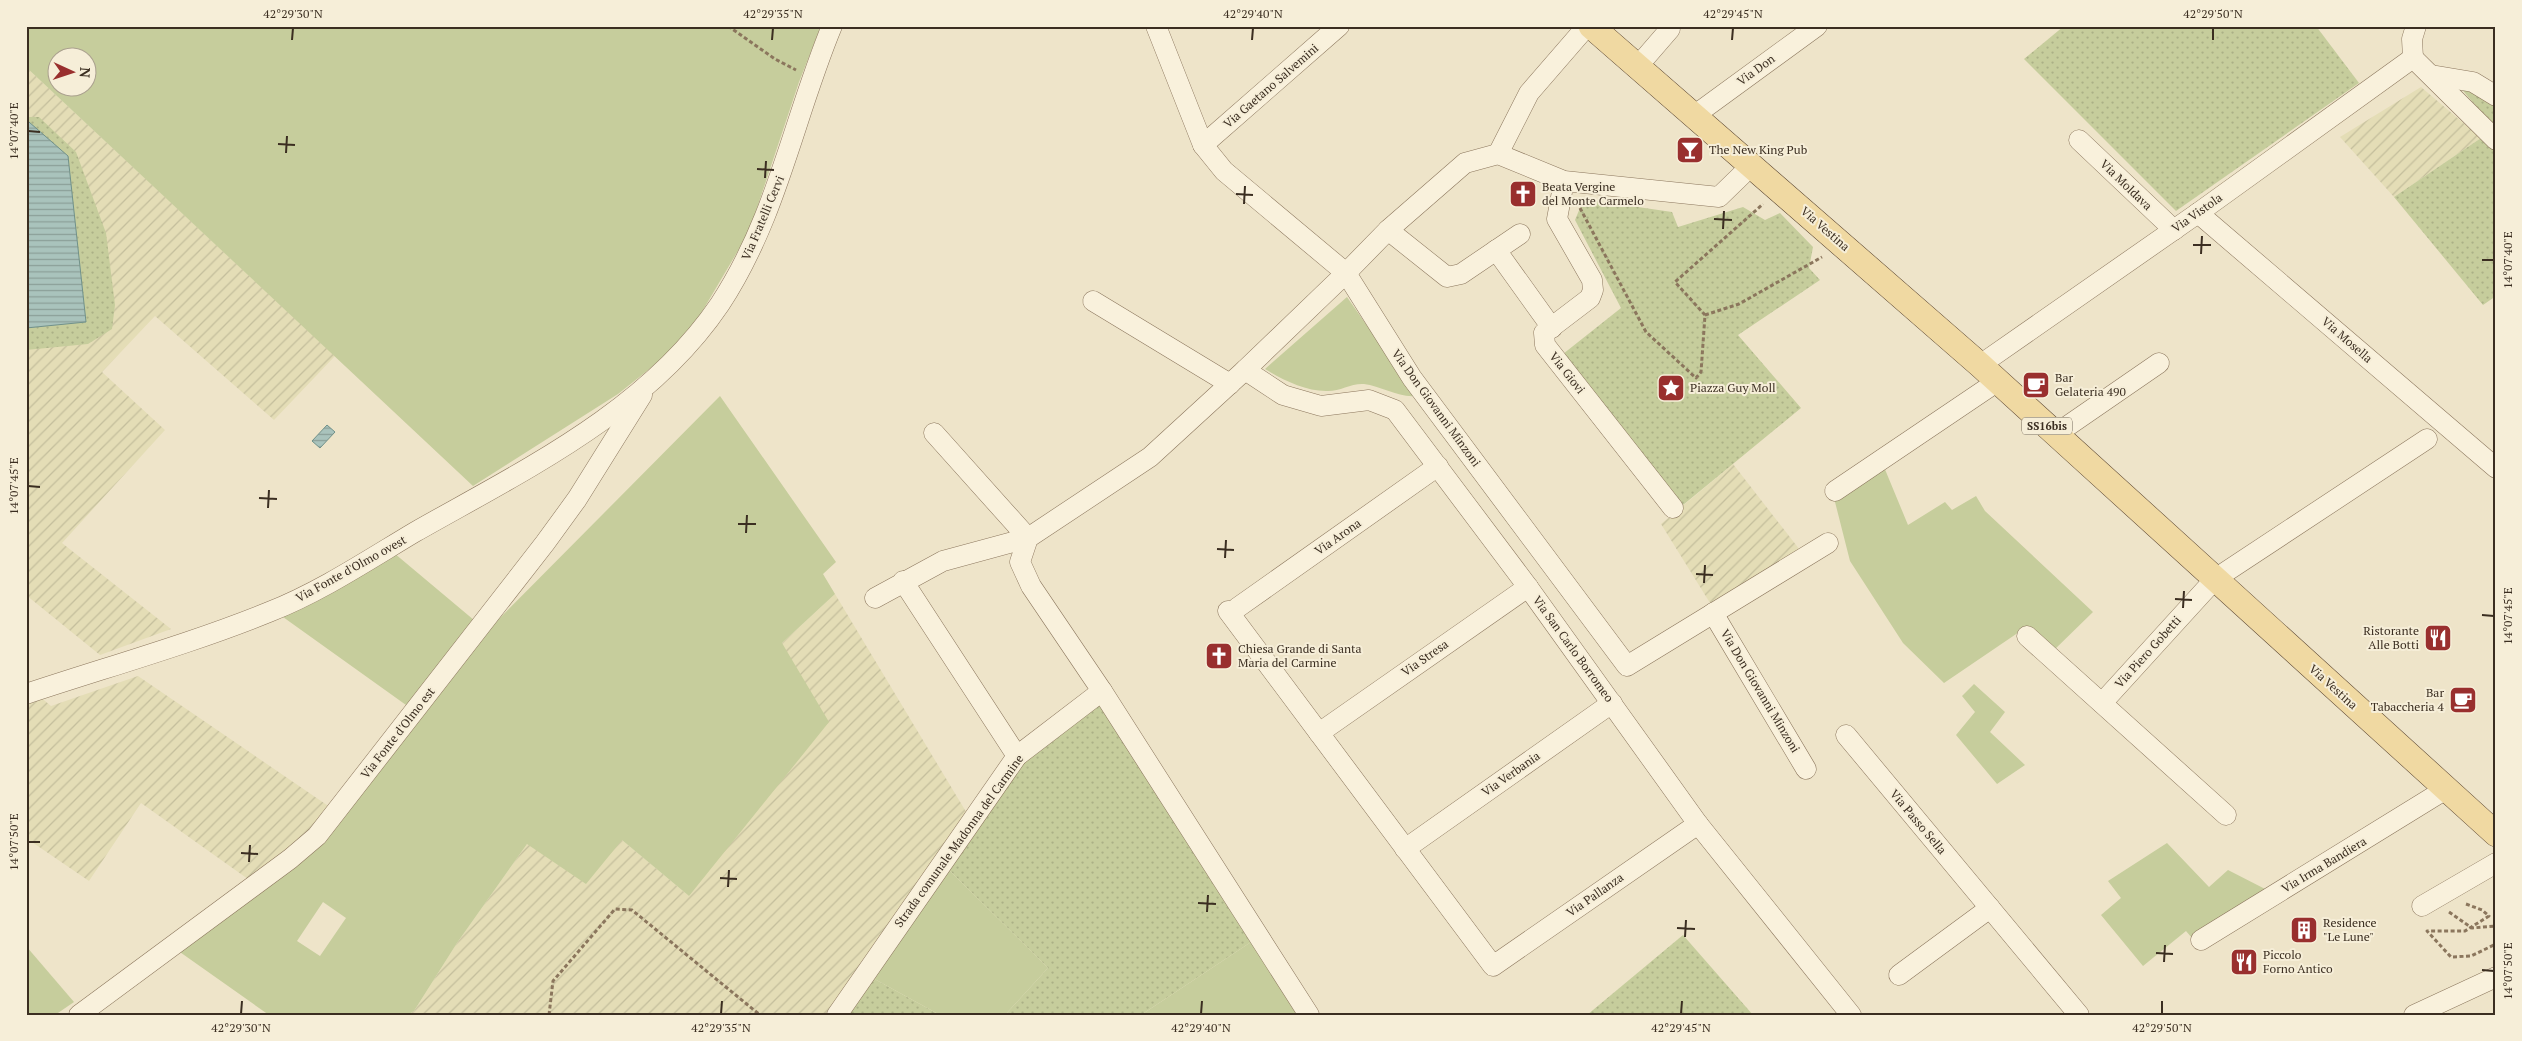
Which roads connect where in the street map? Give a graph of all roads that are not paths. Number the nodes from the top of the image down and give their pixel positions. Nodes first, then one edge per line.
1 (832, 26) edge
2 (1156, 26) edge
3 (1339, 26) edge
4 (1587, 26) edge
5 (1591, 26) edge
6 (1667, 26) edge
7 (1817, 26) edge
8 (2411, 37) edge
9 (1638, 66) junction
10 (2430, 75) junction
11 (2496, 96) edge
12 (1695, 115) junction
13 (2079, 140) dead end
14 (2496, 140) edge
15 (1204, 145) junction
16 (1498, 154) junction
17 (1752, 165) junction
18 (1563, 184) junction
19 (2198, 213) junction
20 (1388, 230) junction
21 (2174, 230) junction
22 (1520, 234) dead end
23 (1496, 250) junction
24 (1346, 273) junction
25 (1093, 301) dead end
26 (1552, 328) junction
27 (2159, 362) dead end
28 (1980, 365) junction
29 (1245, 370) junction
30 (1998, 381) junction
31 (1230, 384) junction
32 (648, 385) junction
33 (934, 433) dead end
34 (2056, 434) junction
35 (2427, 439) dead end
36 (1438, 466) junction
37 (2496, 468) edge
38 (1834, 491) dead end
39 (1673, 508) dead end
40 (1028, 538) junction
41 (1828, 543) dead end
42 (2215, 579) junction
43 (903, 581) junction
44 (1528, 587) junction
45 (875, 598) dead end
46 (1713, 613) junction
47 (2028, 636) dead end
48 (1102, 691) junction
49 (26, 694) edge
50 (1612, 703) junction
51 (2102, 703) junction
52 (1321, 731) junction
53 (1846, 735) dead end
54 (1017, 756) junction
55 (1806, 769) dead end
56 (2446, 790) junction
57 (2226, 815) dead end
58 (1698, 824) junction
59 (2496, 834) edge
60 (1408, 847) junction
61 (2496, 863) edge
62 (2434, 903) road end
63 (1990, 908) junction
64 (2201, 940) dead end
65 (1899, 975) dead end
66 (2496, 977) edge
67 (79, 1015) edge
68 (837, 1015) edge
69 (1309, 1015) edge
70 (1851, 1015) edge
71 (2079, 1015) edge
72 (2414, 1015) edge

1 - 32 street, Via Fratelli Cervi
2 - 15 street, Via Don Giovanni Minzoni
3 - 15 street, Via Gaetano Salvemini
4 - 16 street
5 - 9 main road, Via Vestina / SS16bis
6 - 9 street
7 - 12 street, Via Don
8 - 10 street, Via Vistola
8 - 19 street, Via Vistola
9 - 12 main road, Via Vestina / SS16bis
10 - 11 street
10 - 14 street, Via Vistola
12 - 17 main road, Via Vestina / SS16bis
13 - 21 street, Via Moldava
15 - 24 street, Via Don Giovanni Minzoni
16 - 18 street
16 - 20 street
17 - 18 street
17 - 28 main road, Via Vestina / SS16bis
18 - 26 street
19 - 21 street, Via Vistola
19 - 37 street, Via Mosella
20 - 23 street
20 - 24 street
21 - 28 street, Via Vistola
22 - 23 street
23 - 26 street
24 - 29 street
24 - 46 street, Via Don Giovanni Minzoni
25 - 31 street
26 - 39 street, Via Giovi
27 - 34 street
28 - 30 main road, Via Vestina / SS16bis
29 - 31 street
29 - 36 street, Via San Carlo Borromeo
30 - 34 main road, Via Vestina / SS16bis
30 - 38 street
31 - 40 street
32 - 49 street, Via Fonte d'Olmo ovest
32 - 67 street, Via Fonte d'Olmo est
33 - 40 street
34 - 42 main road, Via Vestina / SS16bis
35 - 42 street
36 - 44 street, Via San Carlo Borromeo
36 - 52 street, Via Arona
40 - 43 street
40 - 48 street
41 - 46 street, Via Don Giovanni Minzoni
42 - 51 street, Via Piero Gobetti
42 - 56 main road, Via Vestina / SS16bis
43 - 45 street
43 - 54 street
44 - 50 street, Via San Carlo Borromeo
44 - 52 street, Via Stresa
46 - 55 street, Via Don Giovanni Minzoni
47 - 51 street
48 - 54 street, Strada comunale Madonna del Carmine
48 - 69 street
50 - 58 street, Via San Carlo Borromeo
50 - 60 street, Via Verbania
51 - 57 street
52 - 60 street
53 - 63 street, Via Passo Sella
54 - 68 street, Strada comunale Madonna del Carmine
56 - 59 main road, Via Vestina / SS16bis
56 - 64 street, Via Irma Bandiera
58 - 60 street, Via Pallanza
58 - 70 street, Via San Carlo Borromeo
61 - 62 street
63 - 65 street
63 - 71 street, Via Passo Sella
66 - 72 street

